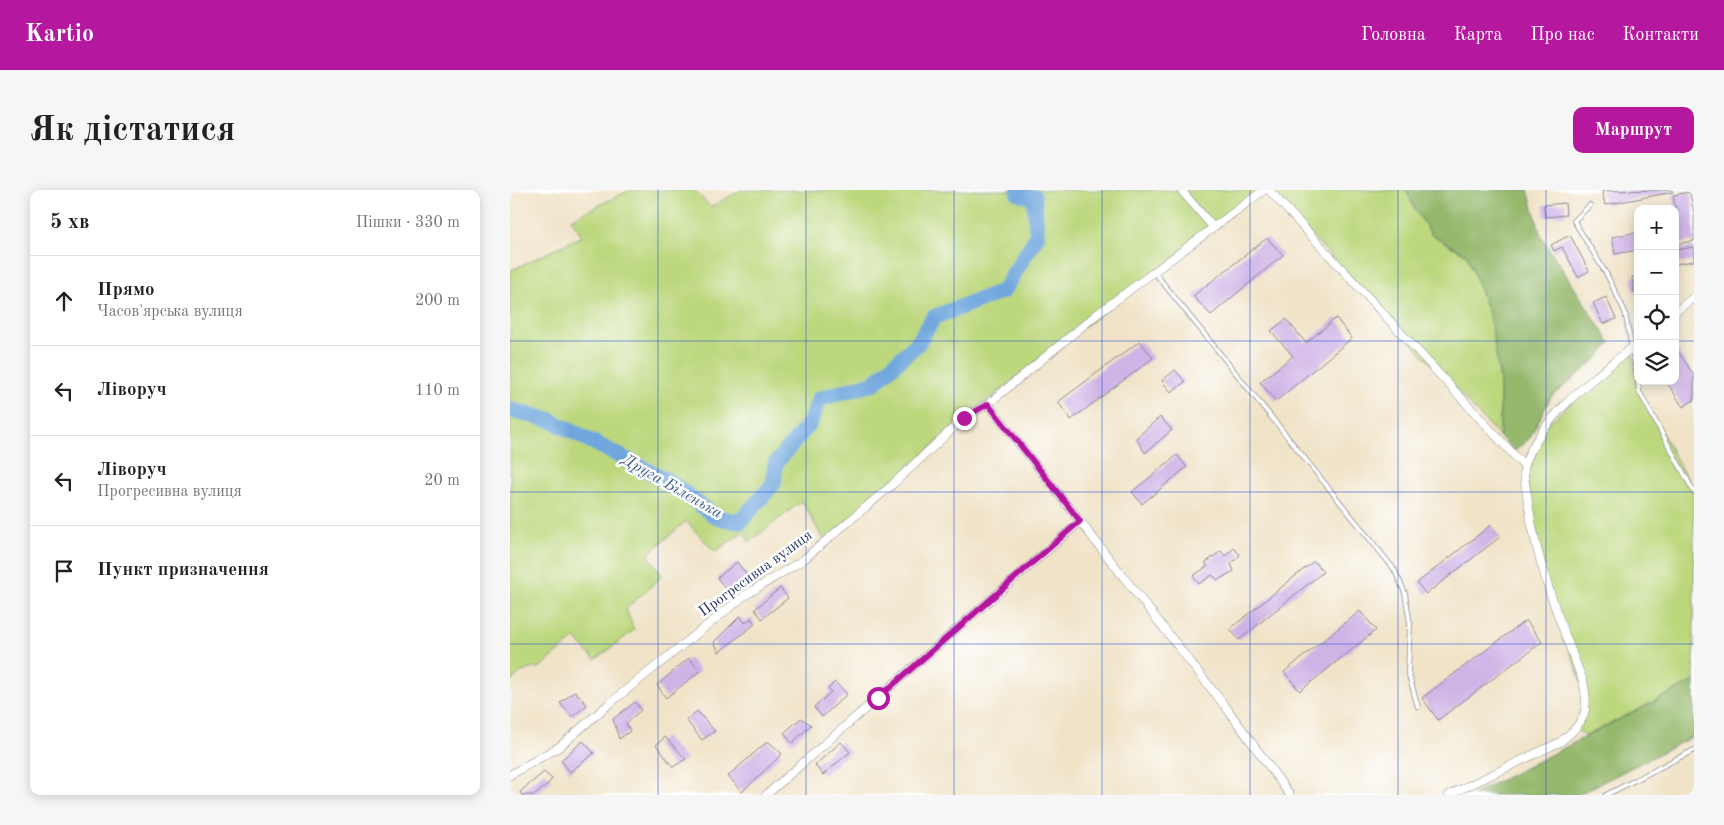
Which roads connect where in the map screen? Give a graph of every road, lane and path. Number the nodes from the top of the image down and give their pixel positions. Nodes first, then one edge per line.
1 (1181, 190) edge
2 (1264, 190) edge
3 (1269, 190) edge
4 (1590, 206) dead end
5 (1213, 227) junction
6 (1154, 272) junction
7 (1694, 297) edge
8 (1679, 309) edge
9 (1634, 342) edge
10 (1634, 346) edge
11 (1638, 385) edge
12 (988, 404) junction
13 (1524, 466) junction
14 (1694, 492) edge
15 (1080, 521) junction
16 (1418, 707) dead end
17 (1694, 750) edge
18 (510, 775) edge
19 (766, 795) edge
20 (1290, 795) edge
21 (1449, 795) edge
22 (1606, 795) edge

1 - 5 street
2 - 5 street, Прогресивна вулиця
3 - 13 street
4 - 9 lane
5 - 6 street, Прогресивна вулиця
6 - 12 street, Прогресивна вулиця
6 - 16 lane
7 - 8 street
10 - 13 street
11 - 14 lane
12 - 15 street
12 - 18 street, Прогресивна вулиця
13 - 21 street
15 - 19 street
15 - 20 street
17 - 22 lane

